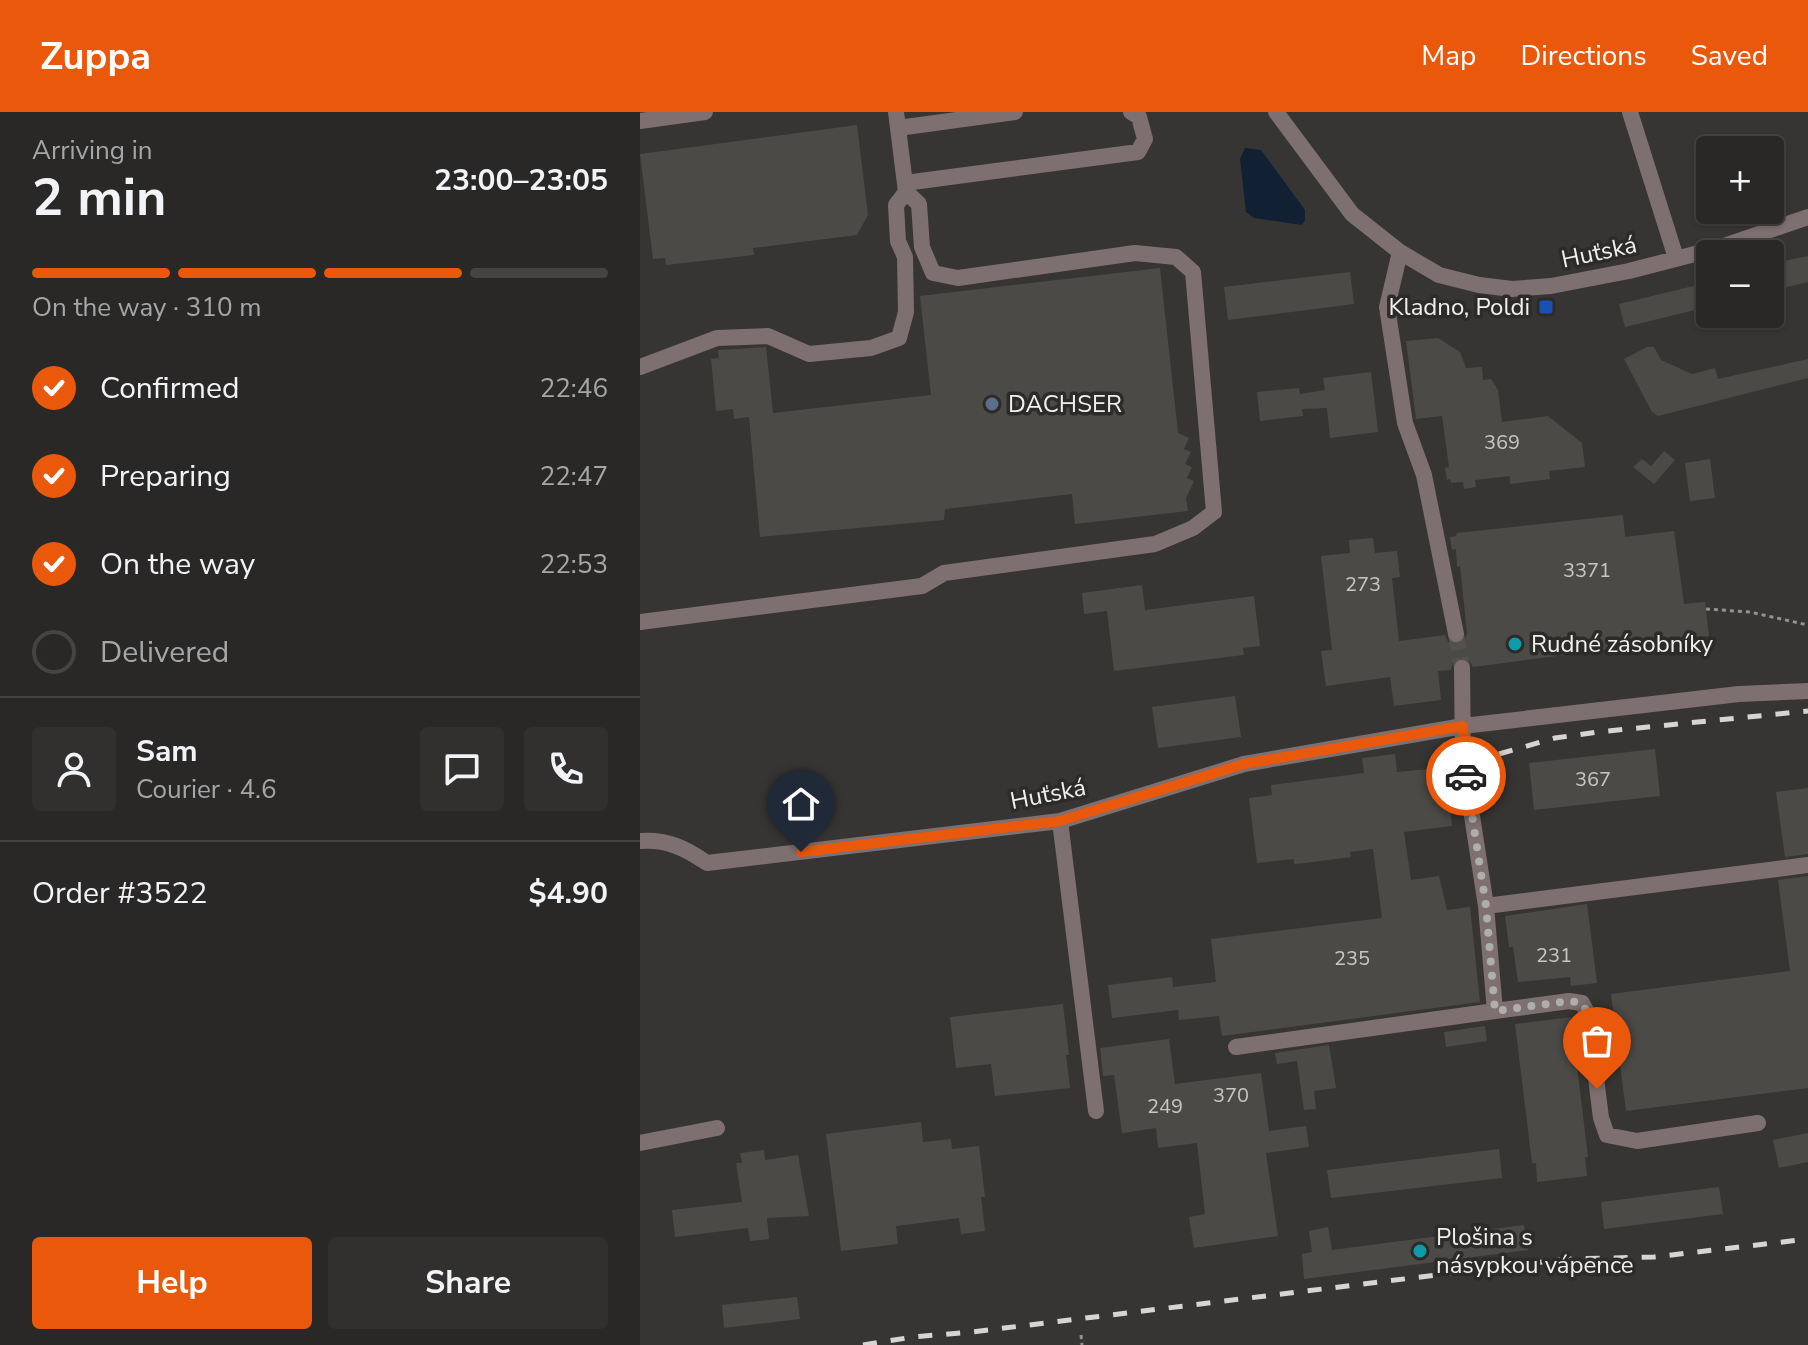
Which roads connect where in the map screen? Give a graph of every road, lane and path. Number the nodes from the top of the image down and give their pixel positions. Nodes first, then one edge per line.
1 (705, 112) edge
2 (1015, 112) edge
3 (1131, 112) edge
4 (1276, 112) edge
5 (1630, 112) edge
6 (897, 120) edge
7 (640, 121) edge
8 (905, 187) junction
9 (1808, 217) edge
10 (1400, 252) junction
11 (1676, 258) junction
12 (933, 273) junction
13 (906, 287) junction
14 (640, 367) edge
15 (1706, 609) dead end
16 (640, 622) edge
17 (1808, 625) edge
18 (1456, 634) tunnel mouth
19 (1462, 668) tunnel mouth
20 (1808, 691) edge
21 (1455, 727) junction
22 (1060, 821) junction
23 (640, 841) edge
24 (1808, 865) edge
25 (1486, 906) junction
26 (1495, 1011) junction
27 (1236, 1047) dead end
28 (1096, 1111) dead end
29 (1758, 1123) dead end
30 (717, 1128) dead end
31 (640, 1143) edge
32 (1081, 1335) dead end
33 (1082, 1345) edge

1 - 7 street
2 - 6 street
3 - 8 street
4 - 10 street, Huťská
5 - 11 street
6 - 8 street
8 - 12 street
8 - 13 street
9 - 11 street, Huťská
10 - 11 street, Huťská
10 - 18 street
12 - 13 street
12 - 16 street
13 - 14 street
15 - 17 path
19 - 21 street
20 - 21 street, Huťská
21 - 22 street, Huťská
21 - 25 street
22 - 23 street, Huťská
22 - 28 street
24 - 25 street
25 - 26 street
26 - 27 street
26 - 29 street
30 - 31 street
32 - 33 path

